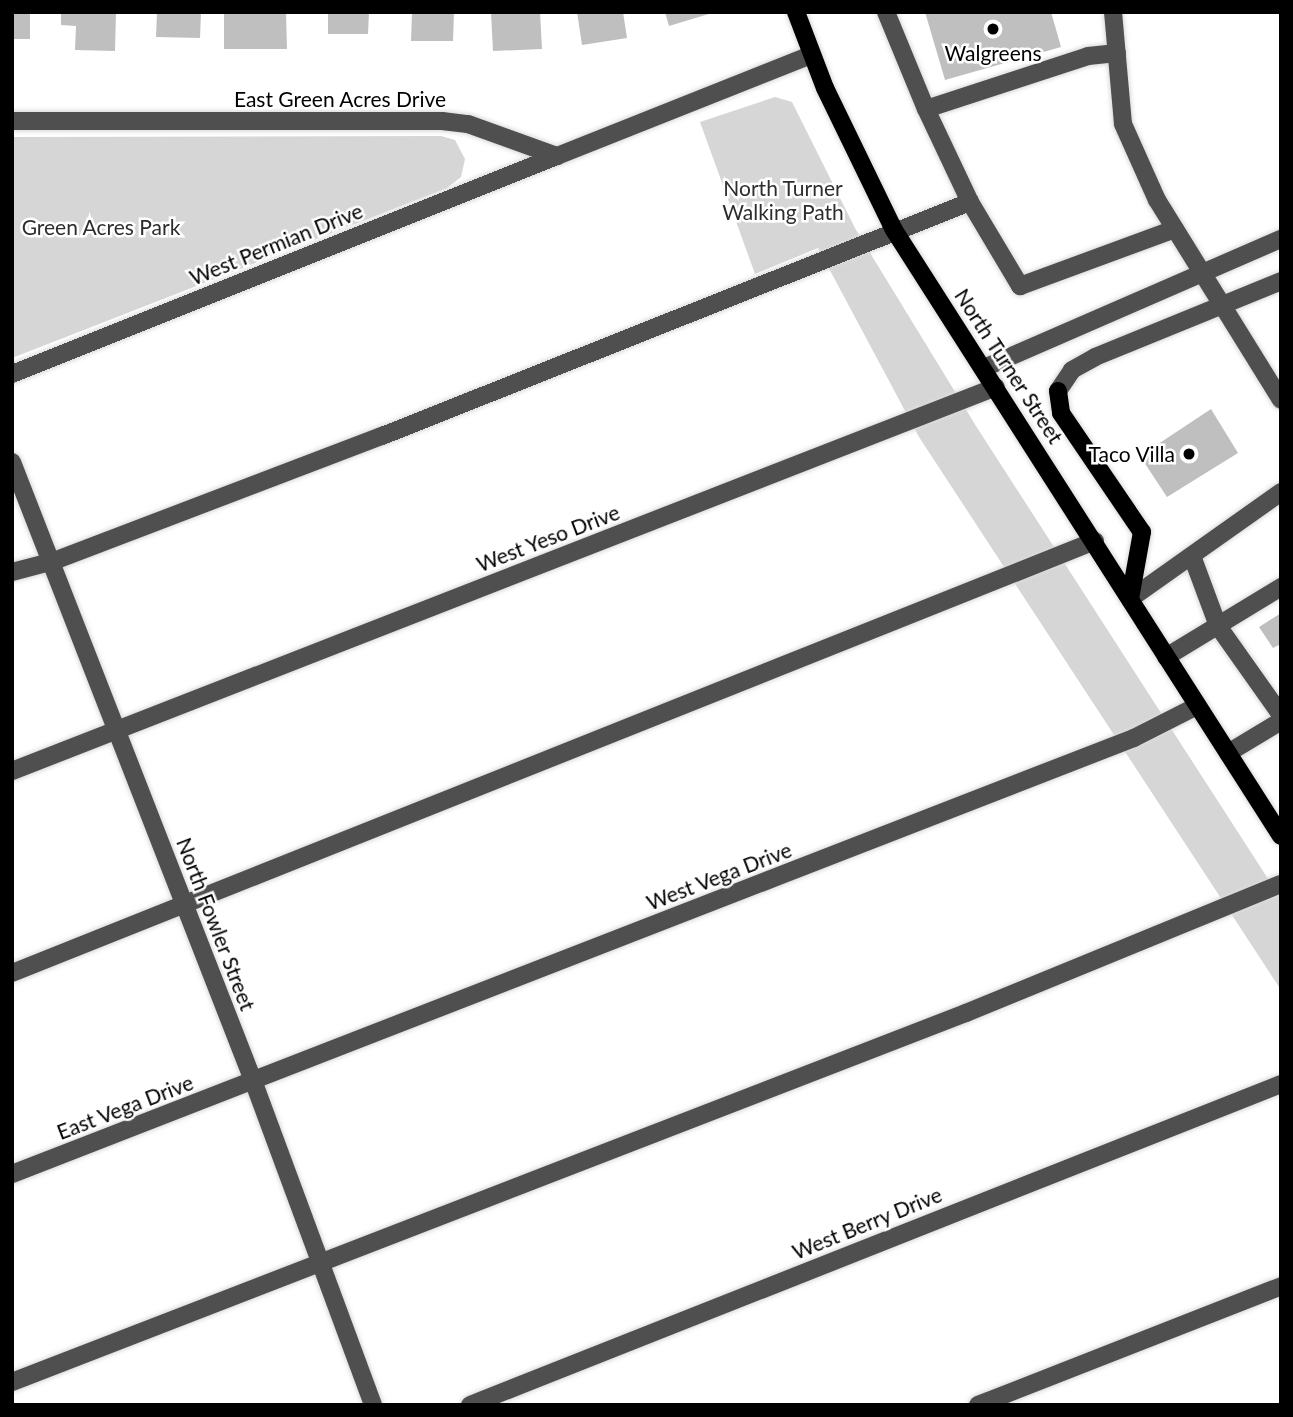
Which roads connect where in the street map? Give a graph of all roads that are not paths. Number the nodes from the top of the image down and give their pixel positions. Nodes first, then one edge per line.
1 (796, 12) edge
2 (886, 12) edge
3 (1113, 12) edge
4 (1117, 53) junction
5 (811, 55) junction
6 (926, 109) junction
7 (12, 121) edge
8 (557, 156) junction
9 (970, 202) junction
10 (1175, 229) junction
11 (894, 230) junction
12 (1281, 239) edge
13 (1202, 272) junction
14 (1281, 281) edge
15 (1222, 304) junction
16 (984, 368) junction
17 (12, 374) edge
18 (996, 387) junction
19 (1058, 391) joint
20 (1281, 400) edge
21 (12, 462) edge
22 (1281, 492) edge
23 (1095, 541) junction
24 (1192, 556) junction
25 (54, 561) junction
26 (12, 572) edge
27 (1281, 587) edge
28 (1130, 599) junction
29 (1218, 626) junction
30 (1166, 657) junction
31 (1197, 706) junction
32 (1281, 718) edge
33 (117, 731) junction
34 (1228, 753) junction
35 (12, 771) edge
36 (1281, 836) edge
37 (1281, 884) edge
38 (184, 906) junction
39 (12, 973) edge
40 (254, 1083) junction
41 (1281, 1084) edge
42 (12, 1174) edge
43 (323, 1263) junction
44 (1281, 1286) edge
45 (12, 1382) edge
46 (373, 1405) edge
47 (470, 1405) edge
48 (978, 1405) edge

1 - 5 main road, North Turner Street
2 - 6 street
3 - 4 street
4 - 6 street
4 - 10 street
5 - 8 street
5 - 11 main road, North Turner Street
6 - 9 street
7 - 8 street, East Green Acres Drive
8 - 17 street, West Permian Drive
9 - 10 street
9 - 11 street
10 - 13 street
11 - 16 main road, North Turner Street
11 - 25 street
12 - 13 street
13 - 15 street
13 - 16 street
14 - 15 street
15 - 19 street
15 - 20 street
16 - 18 main road, North Turner Street
18 - 23 main road, North Turner Street
18 - 33 street, West Yeso Drive
19 - 28 main road
21 - 25 street, North Fowler Street
22 - 24 street
23 - 28 main road, North Turner Street
23 - 38 street
24 - 28 street
24 - 29 street
25 - 26 street
25 - 33 street, North Fowler Street
27 - 29 street
28 - 30 main road, North Turner Street
29 - 30 street
29 - 32 street
30 - 31 main road, North Turner Street
31 - 34 main road, North Turner Street
31 - 40 street, West Vega Drive
32 - 34 street
33 - 35 street, West Yeso Drive
33 - 38 street, North Fowler Street
34 - 36 main road, North Turner Street
37 - 43 street
38 - 39 street
38 - 40 street, North Fowler Street
40 - 42 street, East Vega Drive
40 - 43 street, North Fowler Street
41 - 47 street, West Berry Drive
43 - 45 street
43 - 46 street, North Fowler Street
44 - 48 street

